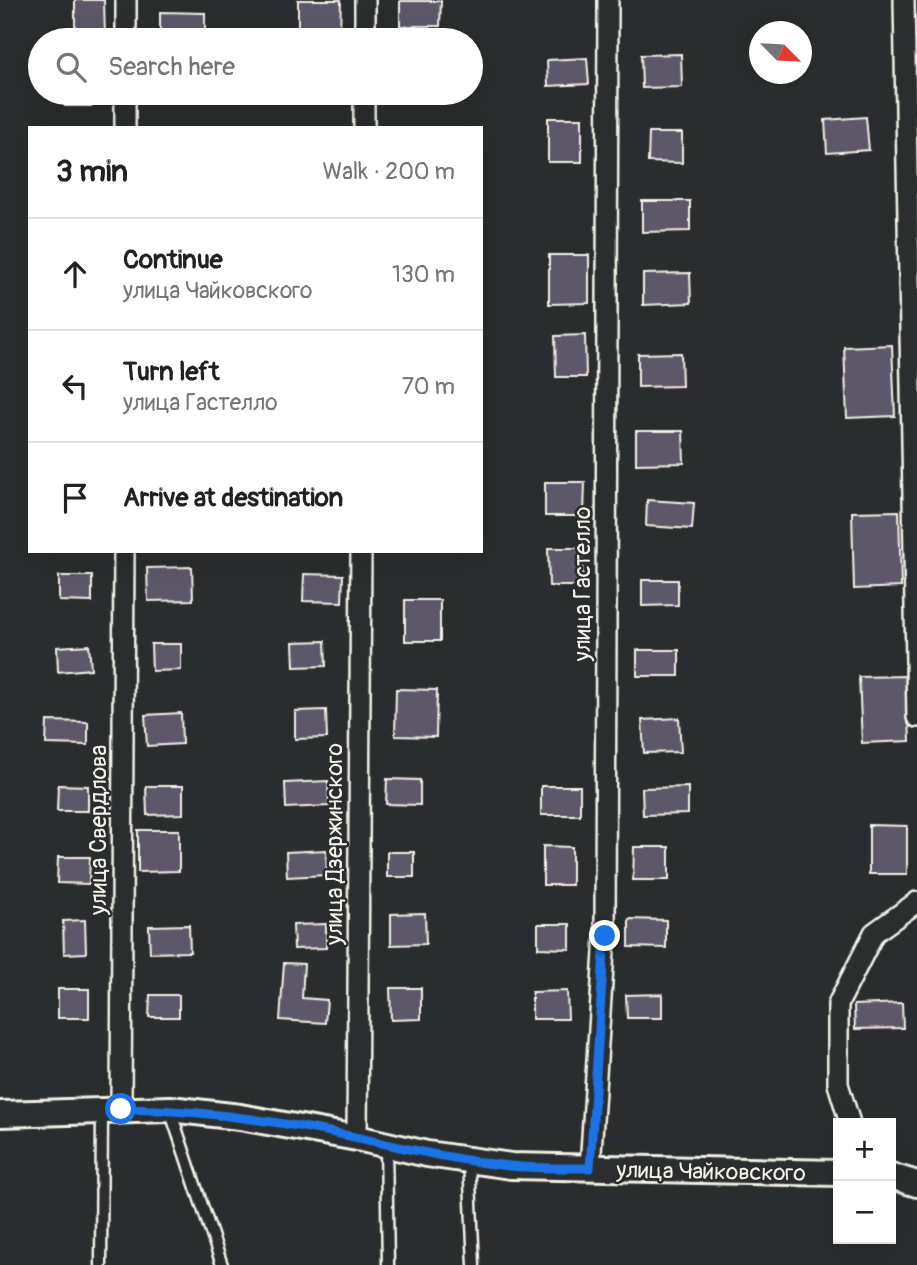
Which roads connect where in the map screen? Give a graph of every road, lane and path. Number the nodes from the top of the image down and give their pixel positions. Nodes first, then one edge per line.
1 (126, 0) edge
2 (365, 0) edge
3 (608, 0) edge
4 (904, 0) edge
5 (126, 28) edge
6 (365, 28) edge
7 (125, 105) edge
8 (364, 105) edge
9 (125, 126) edge
10 (364, 126) edge
11 (124, 553) edge
12 (361, 553) edge
13 (917, 717) edge
14 (917, 902) edge
15 (112, 1109) junction
16 (170, 1109) junction
17 (0, 1114) edge
18 (848, 1118) edge
19 (357, 1138) junction
20 (386, 1144) junction
21 (469, 1160) junction
22 (590, 1168) junction
23 (833, 1173) edge
24 (896, 1178) edge
25 (917, 1184) edge
26 (101, 1265) edge
27 (222, 1265) edge
28 (388, 1265) edge
29 (474, 1265) edge

1 - 5 street
2 - 6 street
3 - 22 street, улица Гастелло
4 - 13 street
7 - 9 street
8 - 10 street
11 - 15 street, улица Свердлова
12 - 19 street, улица Дзержинского
14 - 18 street
15 - 16 street, улица Чайковского
15 - 17 street, улица Чайковского
15 - 26 lane
16 - 19 street, улица Чайковского
16 - 27 lane
19 - 20 street, улица Чайковского
20 - 21 street, улица Чайковского
20 - 28 lane
21 - 22 street, улица Чайковского
21 - 29 lane
22 - 23 street, улица Чайковского
24 - 25 street

